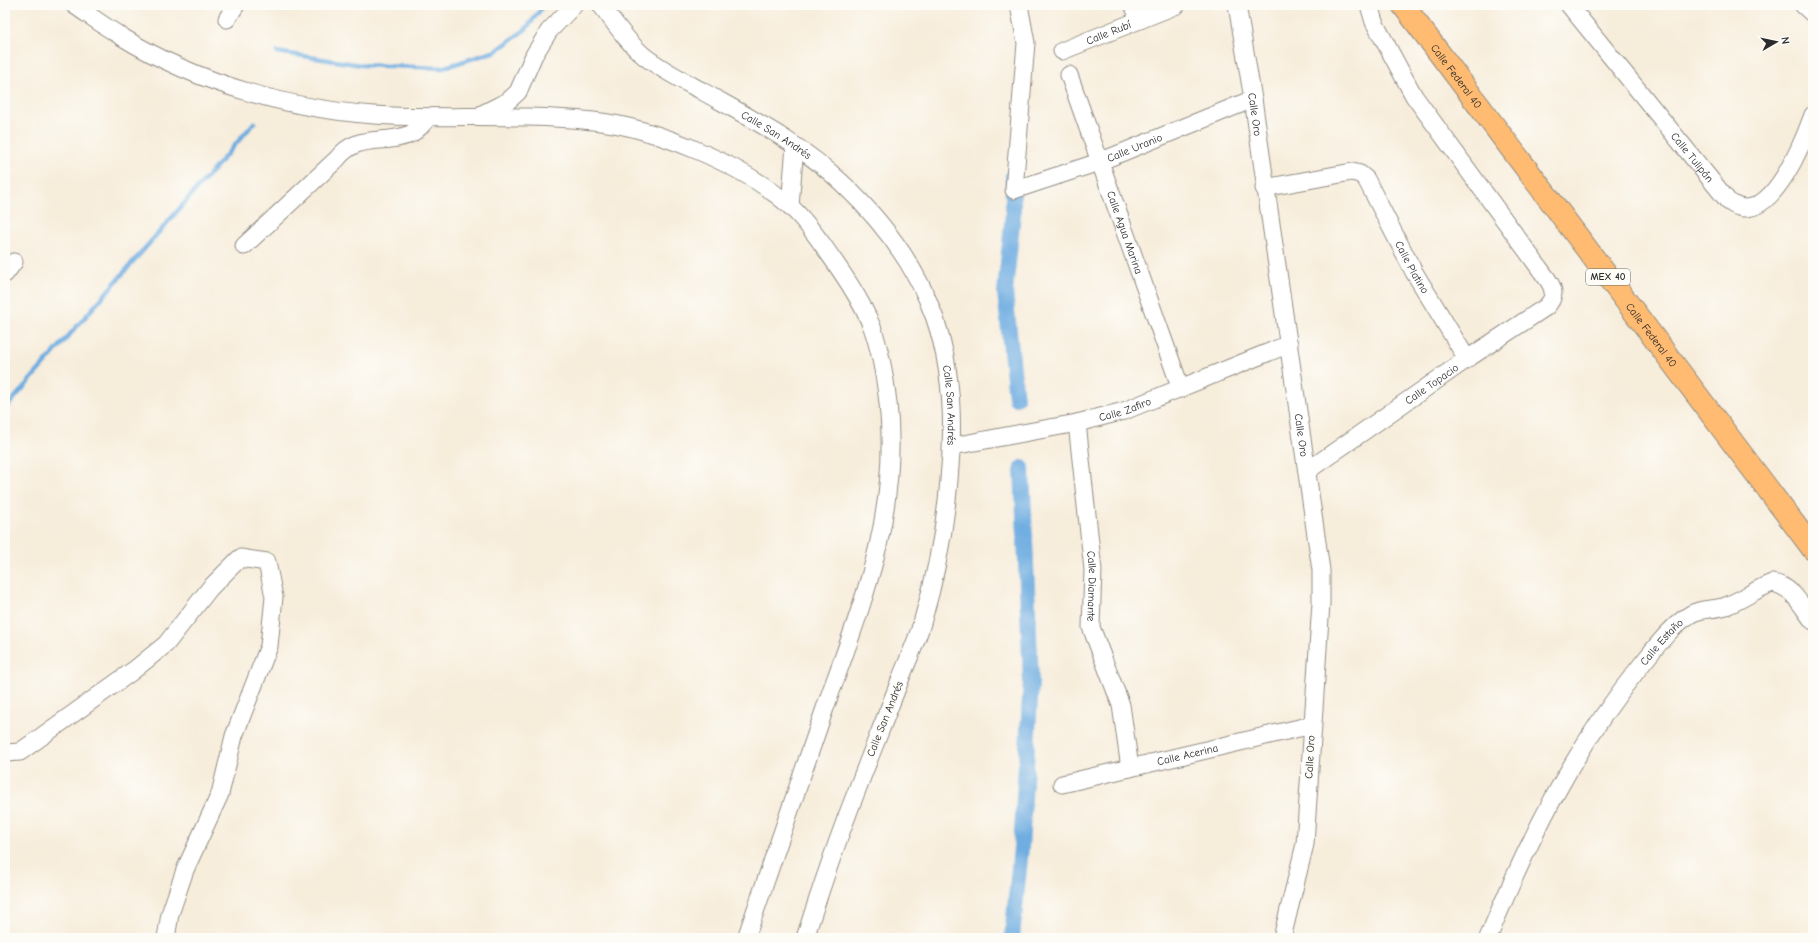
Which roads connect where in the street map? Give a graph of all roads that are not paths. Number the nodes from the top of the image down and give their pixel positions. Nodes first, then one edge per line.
1 (74, 5) edge
2 (574, 5) edge
3 (601, 5) edge
4 (1019, 5) edge
5 (1178, 5) edge
6 (1237, 5) edge
7 (1369, 5) edge
8 (1403, 5) edge
9 (1569, 5) edge
10 (1803, 5) edge
11 (1136, 13) edge
12 (1813, 14) edge
13 (1062, 51) dead end
14 (1069, 75) dead end
15 (1253, 99) junction
16 (478, 115) junction
17 (1813, 115) edge
18 (429, 117) junction
19 (795, 146) junction
20 (1099, 162) junction
21 (1264, 188) junction
22 (790, 206) junction
23 (244, 246) dead end
24 (1289, 344) junction
25 (1467, 359) junction
26 (1181, 389) junction
27 (1077, 423) junction
28 (953, 446) junction
29 (1306, 471) junction
30 (1813, 549) edge
31 (1813, 620) edge
32 (1312, 725) junction
33 (5, 753) edge
34 (1130, 768) junction
35 (1062, 784) dead end
36 (166, 938) edge
37 (746, 938) edge
38 (805, 938) edge
39 (1282, 938) edge
40 (1488, 938) edge

1 - 18 street
2 - 16 street
3 - 19 street, Calle San Andrés
4 - 20 street, Calle Uranio
5 - 11 street, Calle Rubí
6 - 15 street, Calle Oro
7 - 25 street, Calle Topacio
8 - 30 main road, Calle Federal 40 / MEX 40
9 - 17 street, Calle Tulipán
10 - 12 street
11 - 13 street, Calle Rubí
14 - 20 street, Calle Agua Marina
15 - 20 street, Calle Uranio
15 - 21 street, Calle Oro
16 - 18 street
16 - 22 street
18 - 23 street
19 - 22 street
19 - 28 street, Calle San Andrés
20 - 26 street, Calle Agua Marina
21 - 24 street, Calle Oro
21 - 25 street, Calle Platino
22 - 37 street
24 - 26 street, Calle Zafiro
24 - 29 street, Calle Oro
25 - 29 street, Calle Topacio
26 - 27 street, Calle Zafiro
27 - 28 street, Calle Zafiro
27 - 34 street, Calle Diamante
28 - 38 street, Calle San Andrés
29 - 32 street, Calle Oro
31 - 40 street, Calle Estaño
32 - 34 street, Calle Acerina
32 - 39 street, Calle Oro
33 - 36 street
34 - 35 street, Calle Acerina

